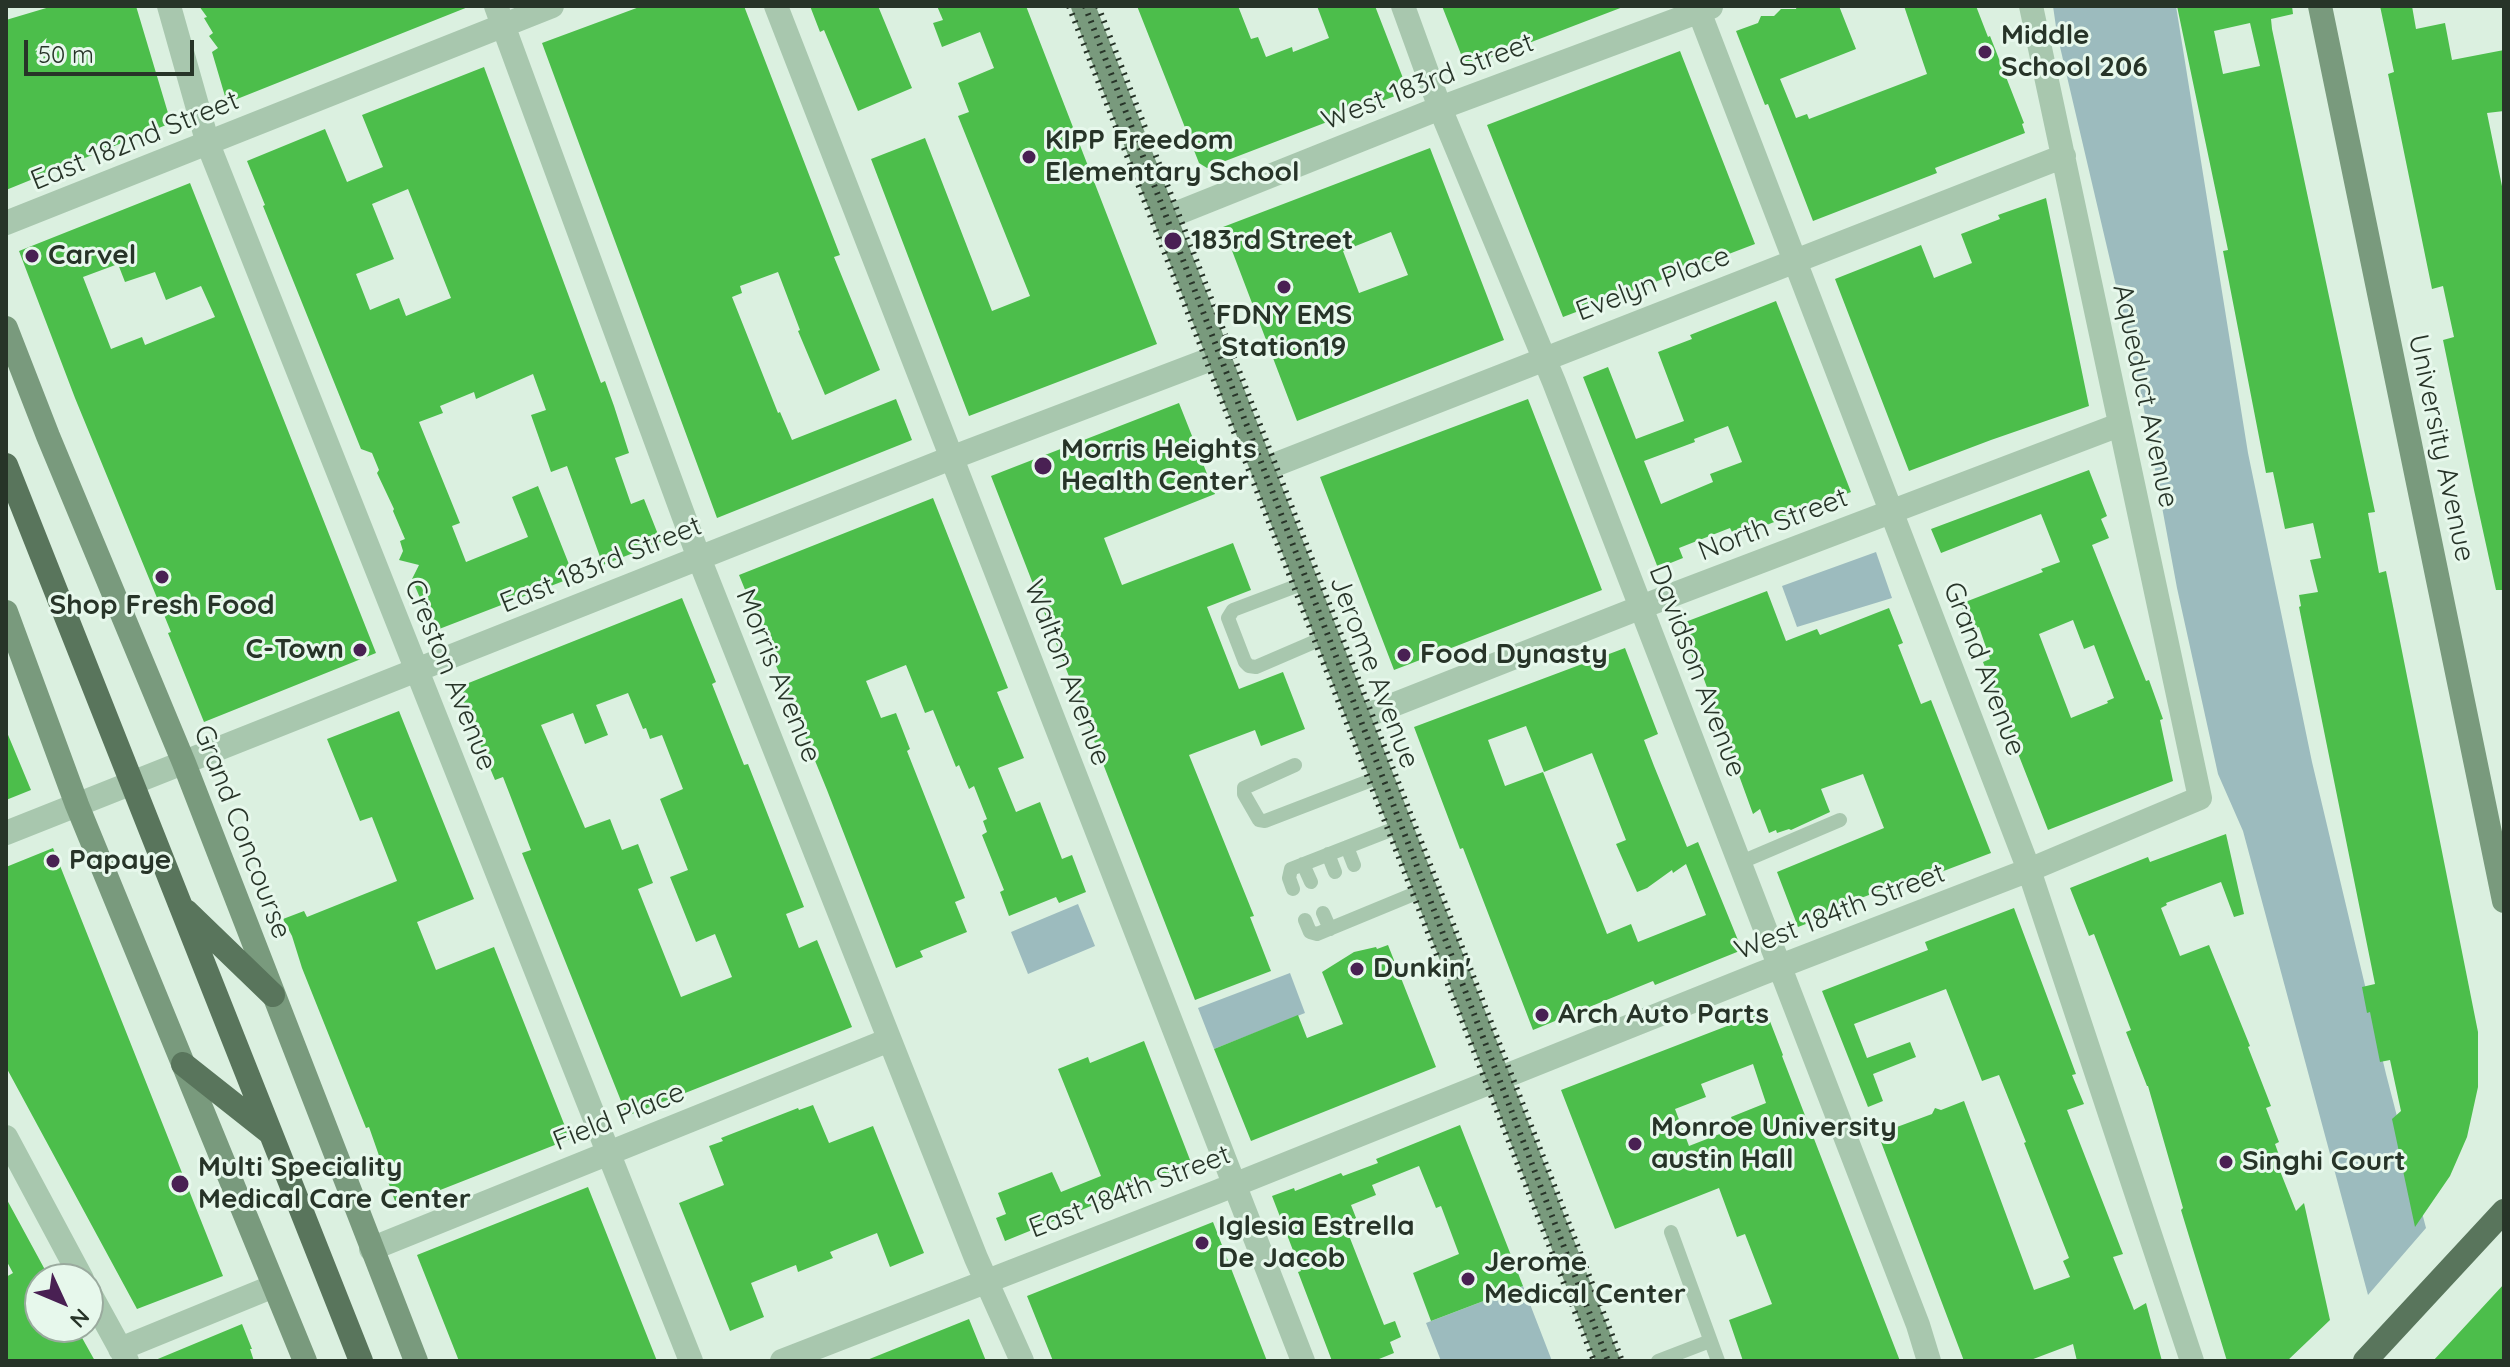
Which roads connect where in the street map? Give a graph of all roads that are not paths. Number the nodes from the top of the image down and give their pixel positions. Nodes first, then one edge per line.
1 (169, 6) edge
2 (552, 6) edge
3 (776, 6) edge
4 (1083, 6) edge
5 (1403, 6) edge
6 (2031, 6) edge
7 (2320, 6) edge
8 (1703, 8) edge
9 (500, 16) edge
10 (1440, 108) junction
11 (208, 144) junction
12 (2064, 156) junction
13 (1165, 218) junction
14 (6, 223) edge
15 (1795, 262) junction
16 (6, 328) edge
17 (1219, 356) junction
18 (1544, 358) junction
19 (2119, 425) junction
20 (951, 458) junction
21 (6, 465) edge
22 (1264, 469) junction
23 (1891, 511) junction
24 (699, 558) junction
25 (1307, 582) junction
26 (1641, 608) junction
27 (6, 612) edge
28 (1328, 636) junction
29 (416, 671) junction
30 (1360, 718) junction
31 (184, 763) junction
32 (1295, 765) dead end
33 (1382, 776) junction
34 (131, 783) junction
35 (2200, 798) joint
36 (77, 805) junction
37 (1840, 820) dead end
38 (1401, 826) junction
39 (6, 833) edge
40 (1347, 847) junction
41 (1328, 854) junction
42 (1739, 863) junction
43 (1303, 864) junction
44 (1354, 865) dead end
45 (2029, 870) junction
46 (1335, 872) dead end
47 (1311, 882) dead end
48 (1293, 889) dead end
49 (1426, 889) junction
50 (1366, 896) dead end
51 (2504, 901) edge
52 (179, 904) junction
53 (1348, 904) dead end
54 (1372, 911) junction
55 (1323, 913) dead end
56 (1354, 919) junction
57 (1305, 920) dead end
58 (1330, 929) junction
59 (1780, 967) junction
60 (273, 995) junction
61 (889, 1040) junction
62 (183, 1064) junction
63 (1500, 1078) junction
64 (270, 1133) junction
65 (6, 1137) edge
66 (609, 1153) junction
67 (1235, 1184) junction
68 (2504, 1211) edge
69 (1671, 1232) dead end
70 (371, 1249) junction
71 (73, 1263) edge
72 (985, 1280) junction
73 (274, 1286) junction
74 (104, 1320) edge
75 (1710, 1341) junction
76 (123, 1355) edge
77 (305, 1361) edge
78 (361, 1361) edge
79 (416, 1361) edge
80 (691, 1361) edge
81 (782, 1361) edge
82 (1022, 1361) edge
83 (1303, 1361) edge
84 (1608, 1361) edge
85 (1658, 1361) edge
86 (1718, 1361) edge
87 (1929, 1361) edge
88 (2192, 1361) edge
89 (2365, 1361) edge

1 - 11 street, Creston Avenue
2 - 9 street, East 182nd Street
3 - 20 street, Walton Avenue
4 - 13 street, Jerome Avenue
5 - 10 street, Davidson Avenue
6 - 12 street, Aqueduct Avenue
7 - 51 street, University Avenue
8 - 10 street, West 183rd Street
8 - 15 street, Grand Avenue
9 - 11 street, East 182nd Street
9 - 24 street, Morris Avenue
10 - 13 street, West 183rd Street
10 - 18 street, Davidson Avenue
11 - 14 street, East 182nd Street
11 - 29 street, Creston Avenue
12 - 15 street, Evelyn Place
12 - 19 street, Aqueduct Avenue
13 - 17 street, Jerome Avenue
15 - 18 street, Evelyn Place
15 - 23 street, Grand Avenue
16 - 31 street, Grand Concourse
17 - 20 street, East 183rd Street
17 - 22 street, Jerome Avenue
18 - 22 street, Evelyn Place
18 - 26 street, Davidson Avenue
19 - 23 street, North Street
19 - 35 street, Aqueduct Avenue
20 - 24 street, East 183rd Street
20 - 67 street, Walton Avenue
21 - 34 main road
22 - 25 street, Jerome Avenue
23 - 26 street, North Street
23 - 45 street, Grand Avenue
24 - 29 street, East 183rd Street
24 - 61 street, Morris Avenue
25 - 28 street, Jerome Avenue
25 - 28 lane
26 - 30 street, North Street
26 - 42 street, Davidson Avenue
27 - 36 street
28 - 30 street, Jerome Avenue
29 - 31 street, East 183rd Street
29 - 66 street, Creston Avenue
30 - 33 street, Jerome Avenue
31 - 34 street, East 183rd Street
31 - 60 street, Grand Concourse
32 - 33 lane
33 - 38 street, Jerome Avenue
34 - 36 street, East 183rd Street
34 - 52 main road
35 - 45 street, West 184th Street
36 - 39 street, East 183rd Street
36 - 62 street
37 - 42 lane
38 - 40 lane
38 - 49 street, Jerome Avenue
40 - 41 lane
40 - 44 lane
41 - 43 lane
41 - 46 lane
42 - 59 street, Davidson Avenue
43 - 47 lane
43 - 48 lane
45 - 59 street, West 184th Street
45 - 88 street, Grand Avenue
49 - 54 lane
49 - 63 street, Jerome Avenue
50 - 54 lane
52 - 60 main road
52 - 64 main road
53 - 56 lane
54 - 56 lane
55 - 58 lane
56 - 58 lane
57 - 58 lane
59 - 63 street, West 184th Street
59 - 87 street, Davidson Avenue
60 - 70 street, Grand Concourse
61 - 66 street, Field Place
61 - 72 street, Morris Avenue
62 - 64 main road
62 - 73 street
63 - 67 street, East 184th Street
63 - 84 street, Jerome Avenue
64 - 78 main road
65 - 71 street
66 - 70 street, Field Place
66 - 80 street, Creston Avenue
67 - 72 street, East 184th Street
67 - 83 street, Walton Avenue
68 - 89 main road
69 - 75 lane
70 - 79 street, Grand Concourse
72 - 81 street, East 184th Street
72 - 82 street, Morris Avenue
73 - 76 street
73 - 77 street
74 - 76 street
75 - 85 lane
75 - 86 lane

